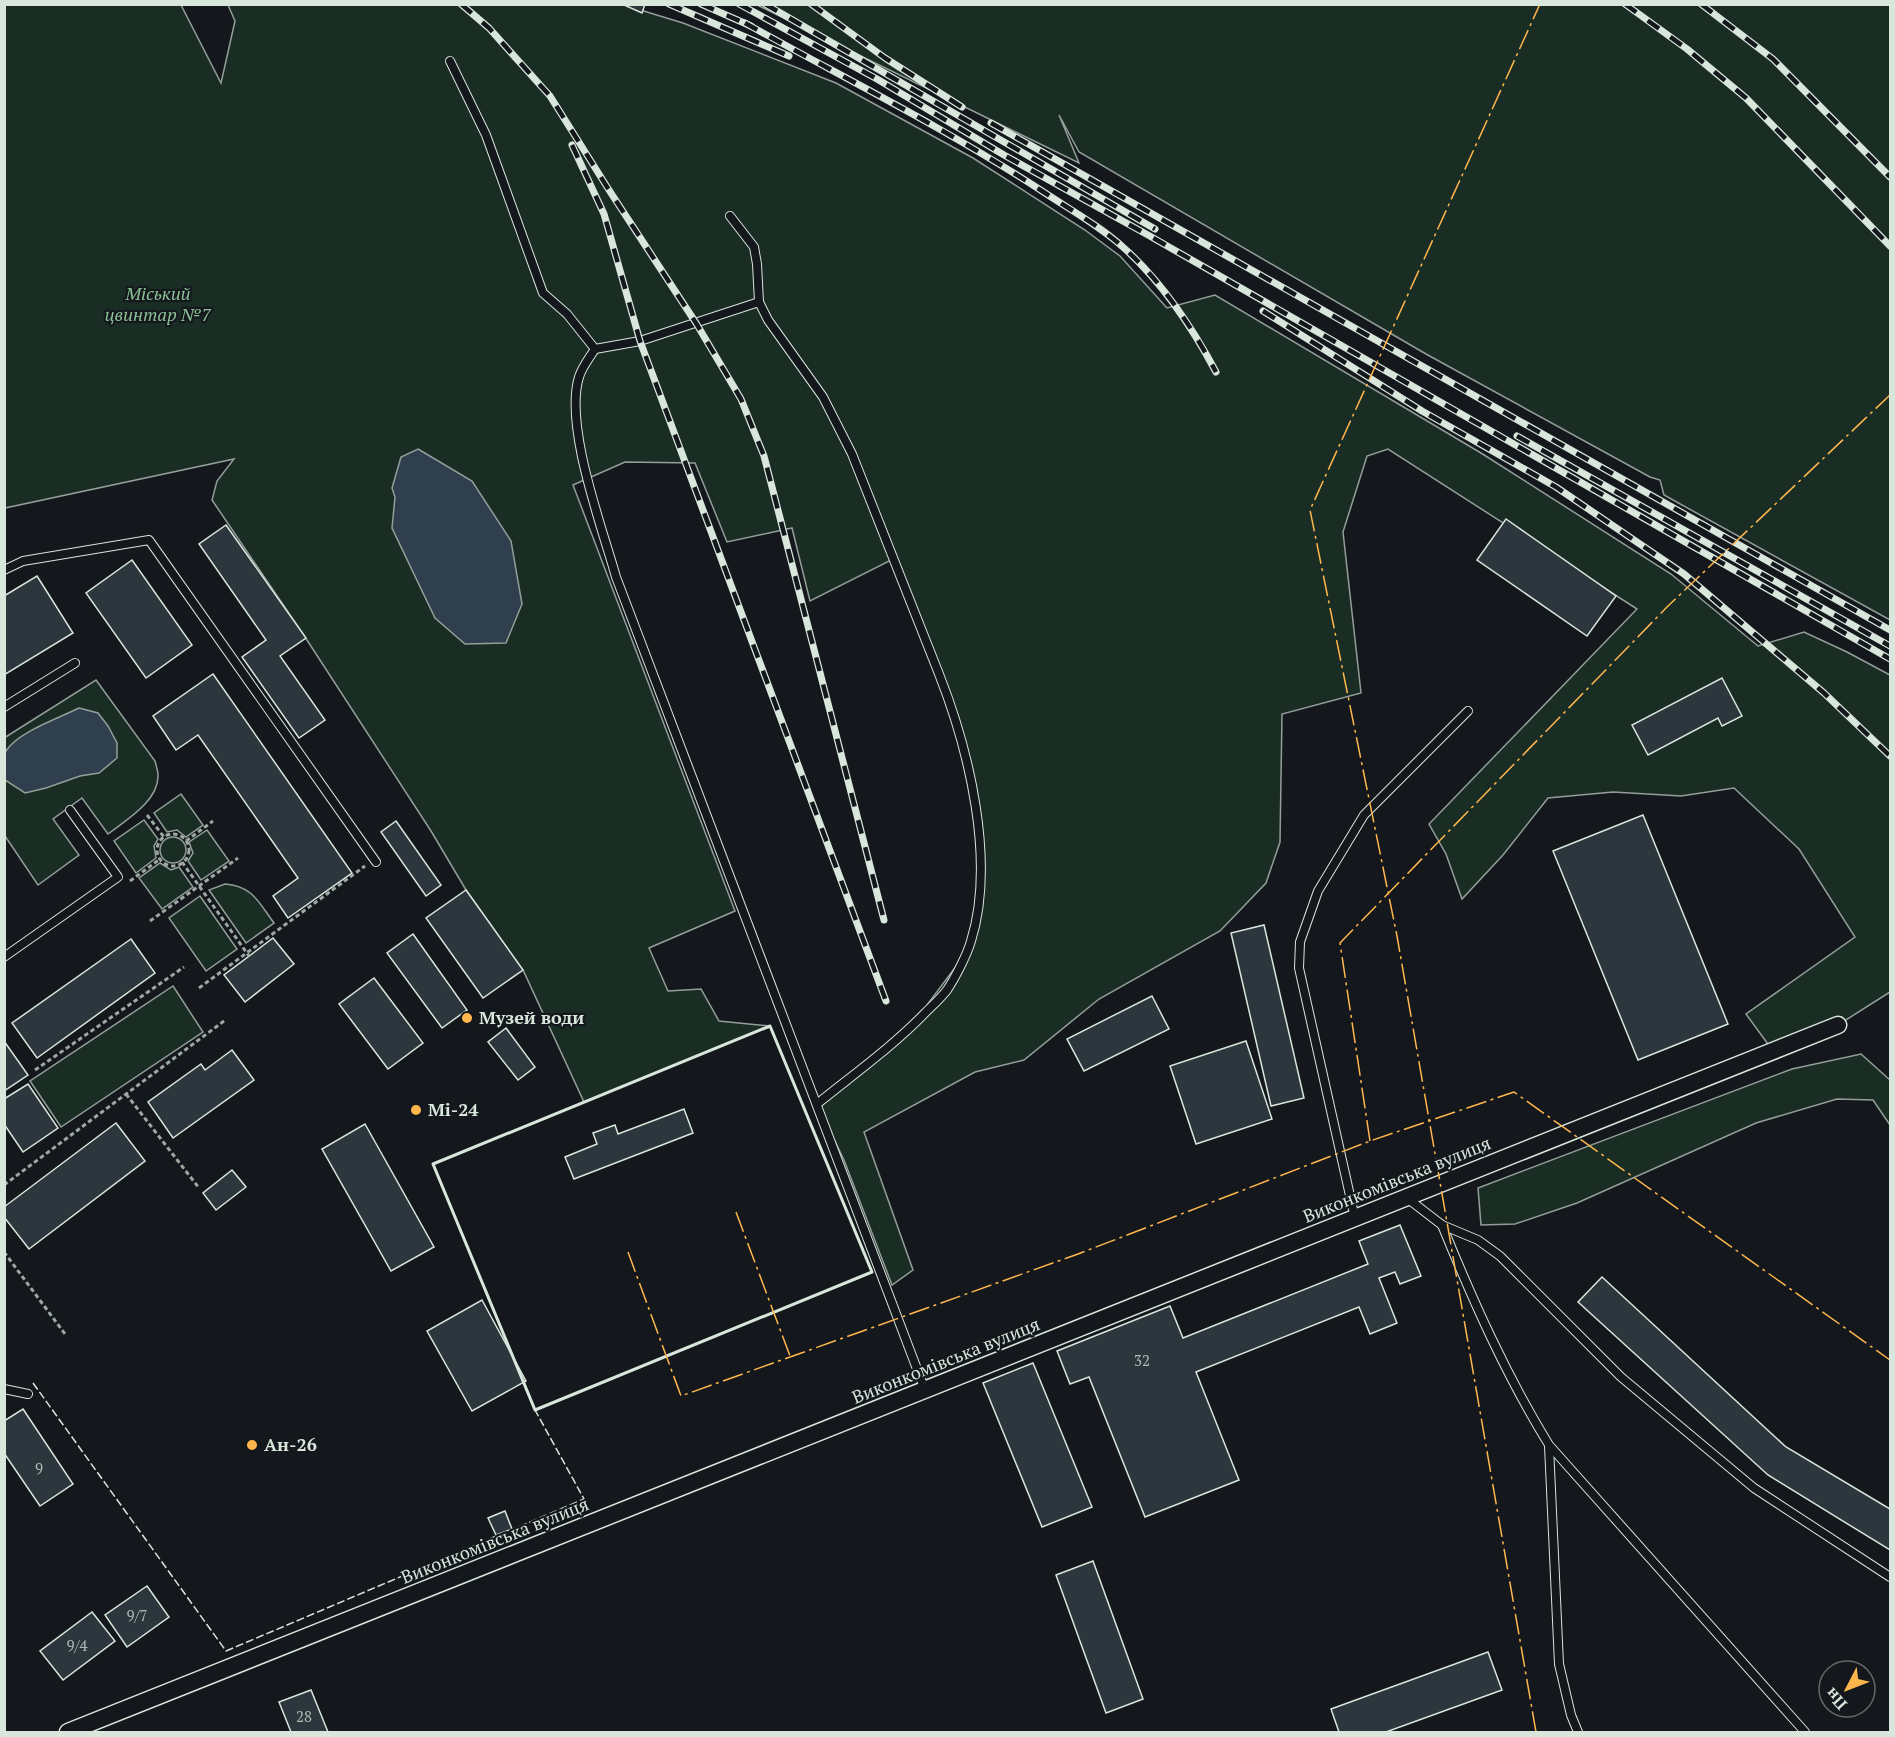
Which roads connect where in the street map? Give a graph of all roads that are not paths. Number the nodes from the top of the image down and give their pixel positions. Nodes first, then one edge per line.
1 (450, 61) dead end
2 (730, 216) dead end
3 (759, 302) junction
4 (595, 349) junction
5 (4, 570) edge
6 (75, 663) dead end
7 (4, 707) edge
8 (1468, 711) dead end
9 (70, 810) dead end
10 (375, 861) road end
11 (4, 957) edge
12 (1838, 1025) dead end
13 (817, 1104) junction
14 (1407, 1198) junction
15 (1355, 1218) junction
16 (1442, 1225) junction
17 (4, 1389) edge
18 (926, 1390) junction
19 (28, 1394) dead end
20 (1550, 1445) junction
21 (1890, 1577) edge
22 (68, 1732) edge
23 (1578, 1732) edge
24 (1805, 1732) edge

1 - 4 lane
2 - 3 lane
3 - 4 lane
3 - 13 lane
4 - 13 lane
5 - 10 lane
6 - 7 lane
8 - 15 lane
9 - 11 lane
12 - 14 street, Виконкомівська вулиця
13 - 18 lane
14 - 15 street, Виконкомівська вулиця
14 - 16 lane
15 - 18 street, Виконкомівська вулиця
16 - 20 lane
16 - 21 lane
17 - 19 lane
18 - 22 street, Виконкомівська вулиця
20 - 23 lane
20 - 24 lane

